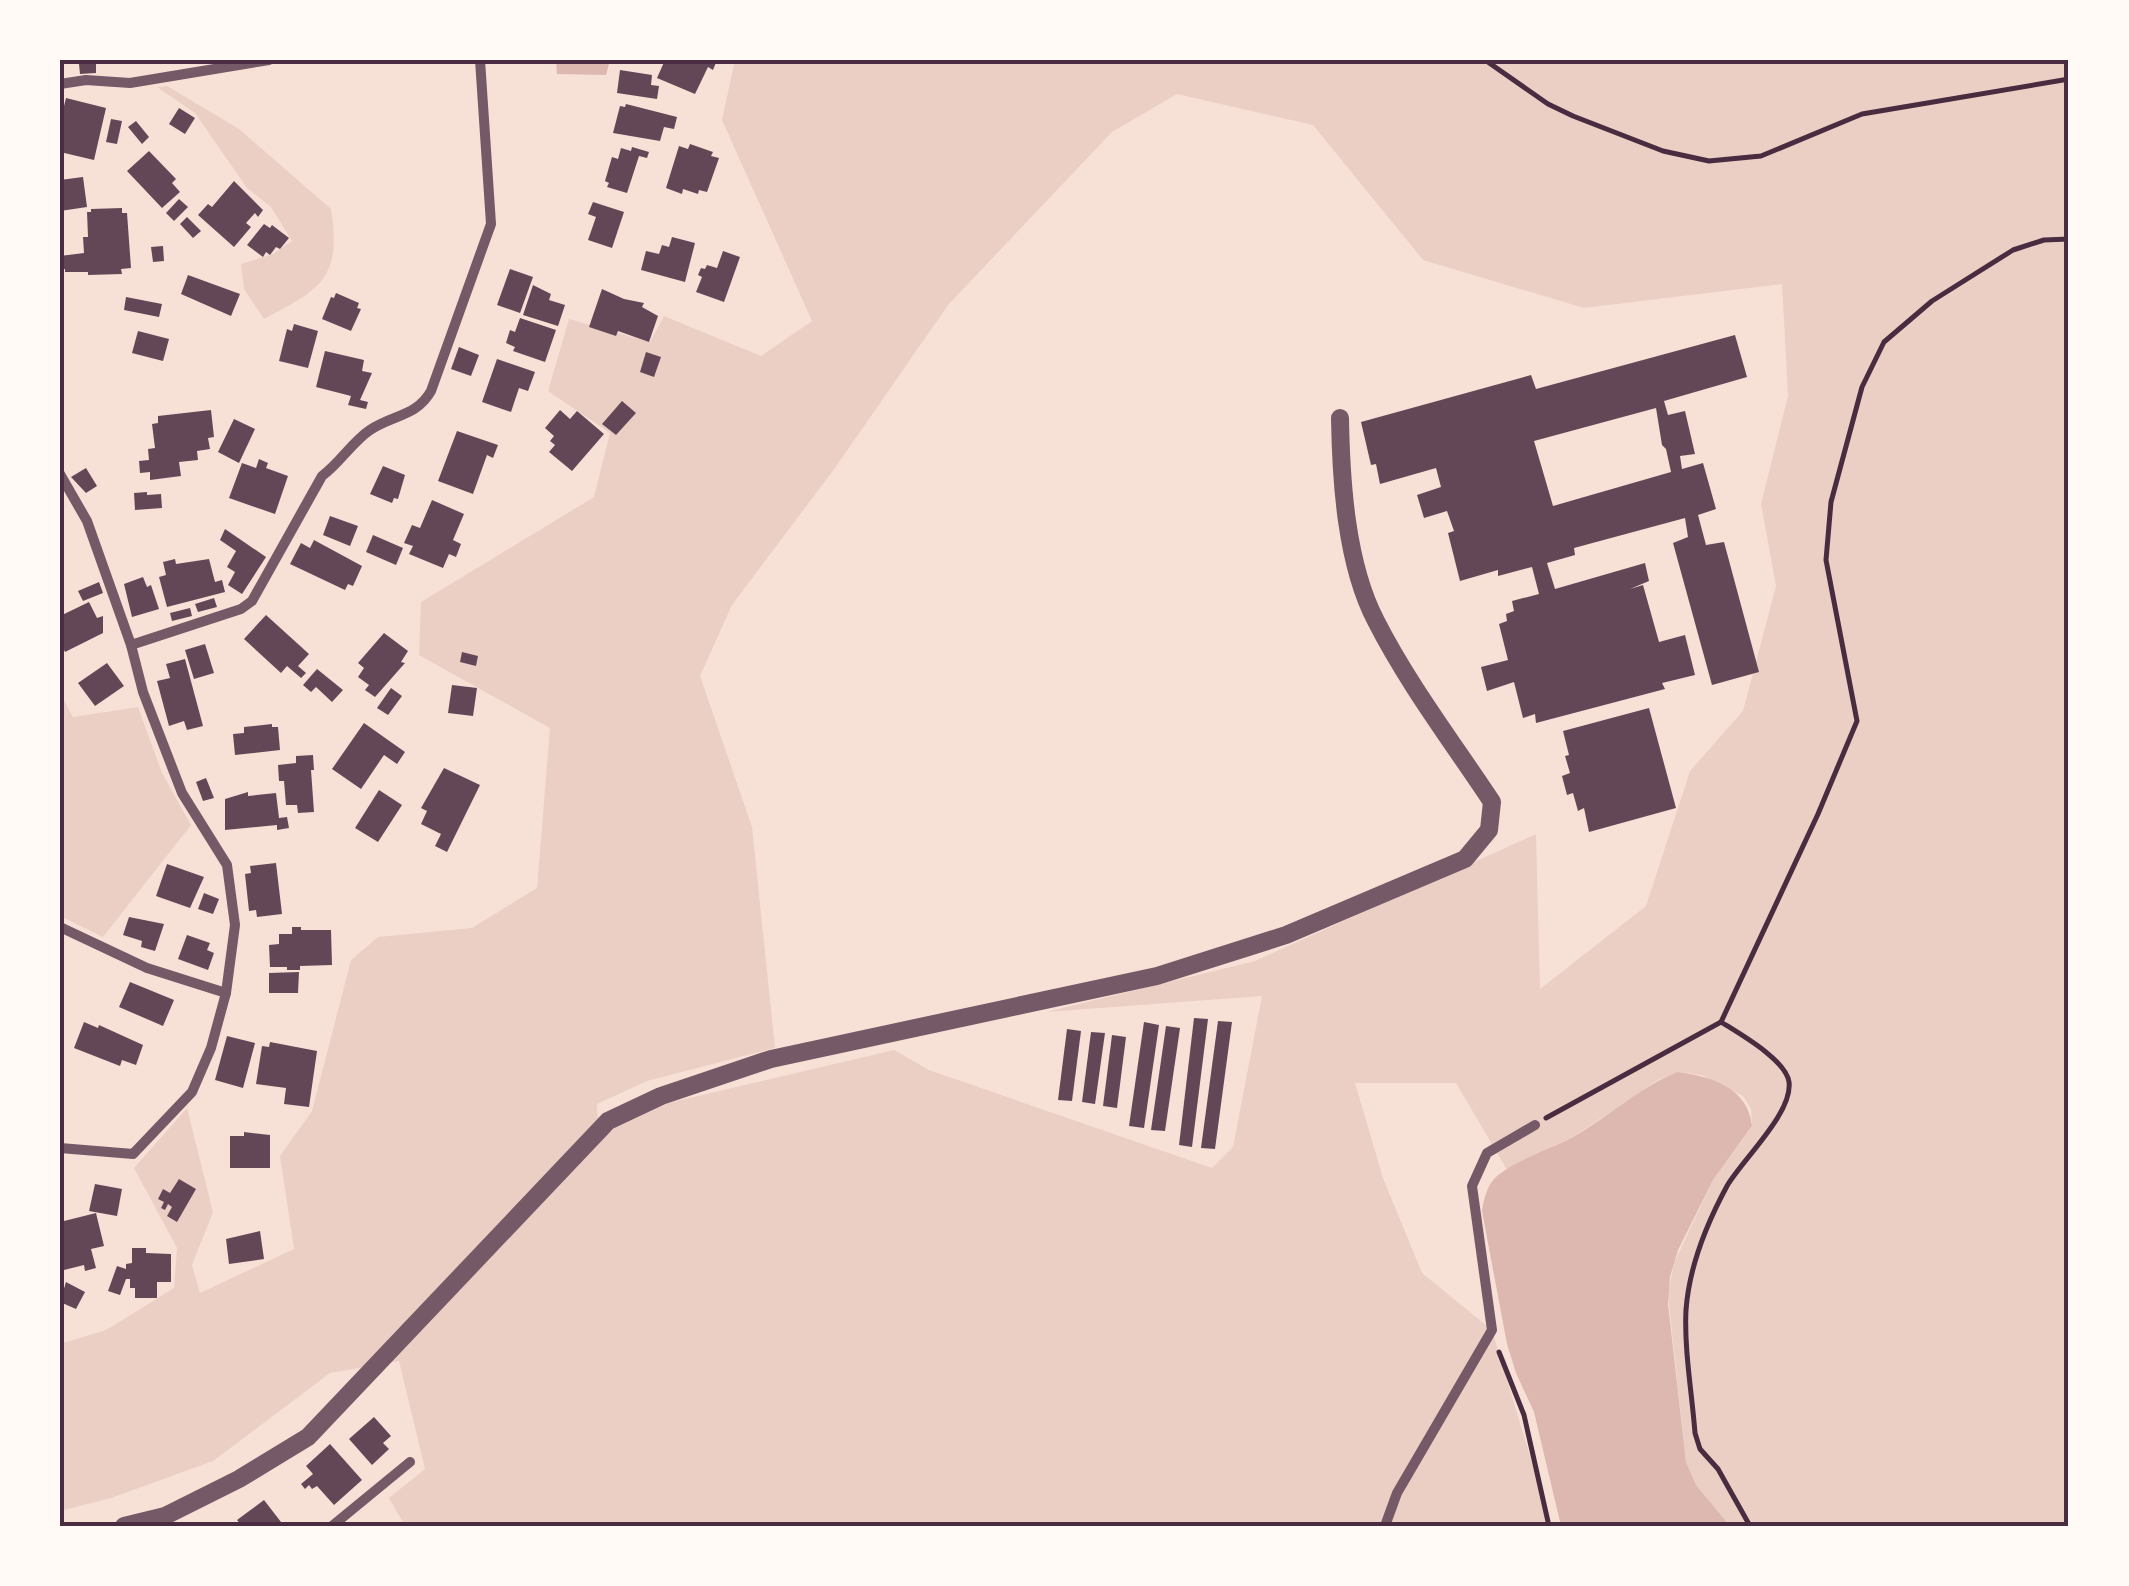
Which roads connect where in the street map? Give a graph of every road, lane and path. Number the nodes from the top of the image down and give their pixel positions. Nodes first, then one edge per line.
1 (269, 60) edge
2 (480, 60) edge
3 (1485, 60) edge
4 (2069, 79) edge
5 (60, 84) edge
6 (2069, 239) edge
7 (1340, 418) dead end
8 (60, 474) edge
9 (132, 645) junction
10 (60, 927) edge
11 (226, 993) junction
12 (1722, 1022) junction
13 (1535, 1125) joint
14 (60, 1148) edge
15 (1492, 1330) junction
16 (410, 1462) dead end
17 (124, 1526) edge
18 (332, 1526) edge
19 (1385, 1526) edge
20 (1550, 1526) edge
21 (1750, 1526) edge

1 - 5 street
2 - 9 street
3 - 4 path
6 - 12 path
7 - 17 street
8 - 9 street
9 - 11 street
10 - 11 street
11 - 14 street
12 - 13 path
12 - 21 path
13 - 15 street
15 - 19 street
15 - 20 path
16 - 18 street

